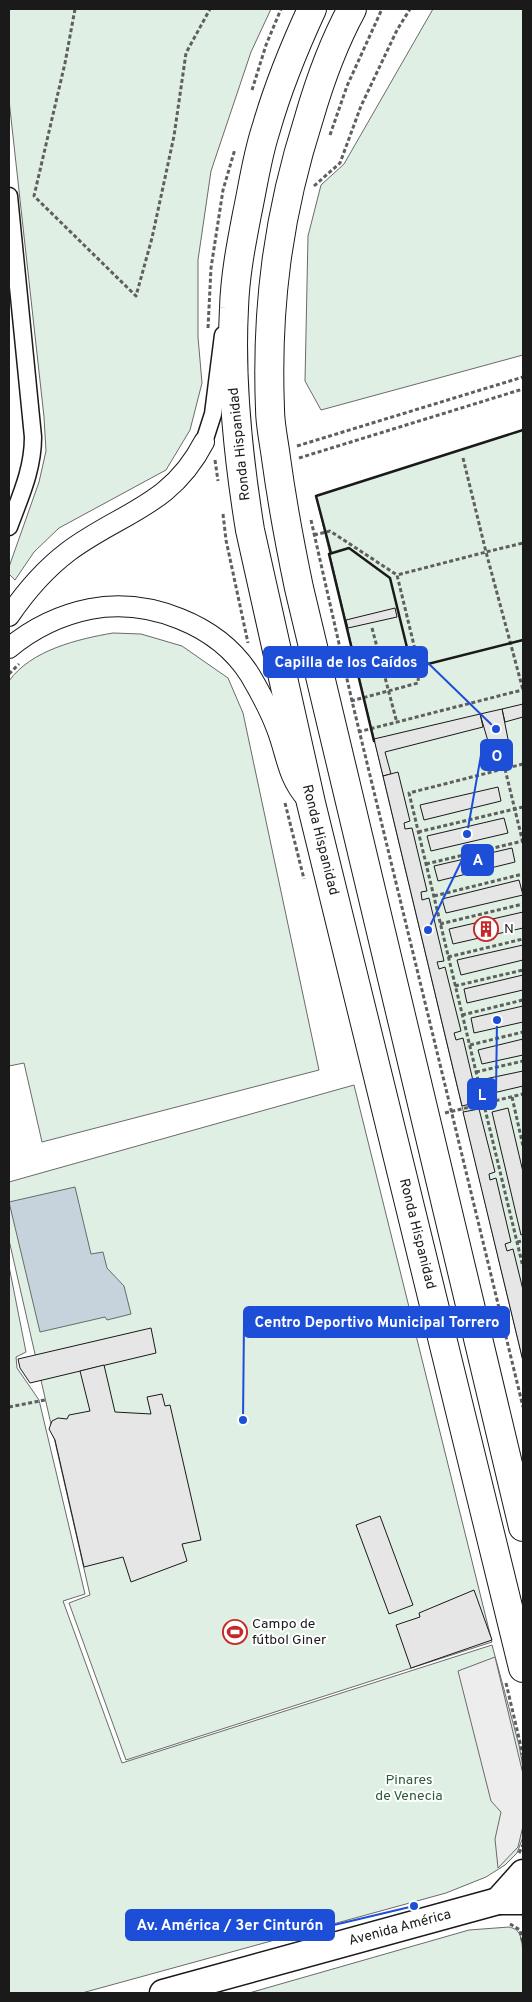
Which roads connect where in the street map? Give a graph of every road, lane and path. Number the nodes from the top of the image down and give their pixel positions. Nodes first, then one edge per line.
1 (75, 9) edge
2 (210, 9) edge
3 (312, 9) edge
4 (352, 9) edge
5 (382, 9) edge
6 (410, 9) edge
7 (328, 140) dead end
8 (317, 177) dead end
9 (314, 186) junction
10 (312, 194) dead end
11 (9, 196) edge
12 (234, 305) junction
13 (523, 377) edge
14 (523, 389) edge
15 (296, 437) dead end
16 (204, 442) joint
17 (296, 446) junction
18 (298, 458) junction
19 (463, 458) dead end
20 (300, 466) dead end
21 (310, 518) dead end
22 (9, 527) edge
23 (302, 539) junction
24 (523, 543) edge
25 (486, 552) junction
26 (396, 575) junction
27 (9, 616) edge
28 (372, 628) dead end
29 (15, 655) edge
30 (9, 674) edge
31 (523, 690) edge
32 (388, 691) junction
33 (340, 704) junction
34 (396, 722) junction
35 (347, 735) junction
36 (523, 764) edge
37 (506, 768) junction
38 (311, 803) junction
39 (523, 807) edge
40 (515, 809) junction
41 (418, 832) junction
42 (523, 841) edge
43 (426, 864) junction
44 (523, 874) edge
45 (434, 896) junction
46 (523, 904) edge
47 (440, 924) junction
48 (523, 939) edge
49 (448, 956) junction
50 (523, 970) edge
51 (455, 986) junction
52 (523, 1000) edge
53 (462, 1015) junction
54 (523, 1032) edge
55 (470, 1045) junction
56 (523, 1061) edge
57 (476, 1072) junction
58 (523, 1094) edge
59 (512, 1097) junction
60 (484, 1104) junction
61 (452, 1111) junction
62 (425, 1118) junction
63 (523, 1146) edge
64 (523, 1240) edge
65 (517, 1242) junction
66 (523, 1267) edge
67 (45, 1400) dead end
68 (9, 1407) edge
69 (523, 1407) edge
70 (523, 1527) edge
71 (523, 1668) edge
72 (523, 1873) edge
73 (498, 1901) junction
74 (523, 1901) edge
75 (162, 1993) edge

1 - 2 path
3 - 12 highway, Ronda Hispanidad
4 - 23 highway
5 - 7 path
6 - 9 path
8 - 9 path
9 - 10 path
11 - 22 street
12 - 16 street
12 - 38 highway, Ronda Hispanidad
13 - 17 path
14 - 18 path
15 - 17 path
16 - 27 street
17 - 18 path
18 - 20 path
19 - 25 path
21 - 23 path
23 - 26 path
23 - 33 highway
23 - 33 path
24 - 25 path
25 - 26 path
25 - 31 path
26 - 32 path
28 - 32 path
29 - 30 path
29 - 38 street
31 - 34 path
32 - 33 path
32 - 34 path
33 - 35 highway
33 - 35 path
34 - 35 path
35 - 61 path
35 - 62 highway
36 - 37 path
37 - 40 path
37 - 41 path
38 - 71 highway, Ronda Hispanidad
39 - 40 path
40 - 41 path
40 - 42 path
41 - 43 path
42 - 43 path
43 - 45 path
44 - 45 path
45 - 47 path
46 - 47 path
47 - 49 path
48 - 49 path
49 - 51 path
50 - 51 path
51 - 53 path
52 - 53 path
53 - 55 path
54 - 55 path
55 - 57 path
56 - 57 path
57 - 60 path
58 - 59 path
59 - 60 path
59 - 63 path
60 - 61 path
60 - 65 path
61 - 62 path
61 - 69 path
62 - 70 highway
64 - 65 path
65 - 66 path
67 - 68 path
72 - 73 main road
73 - 74 main road, Avenida América
73 - 75 main road, Avenida América

